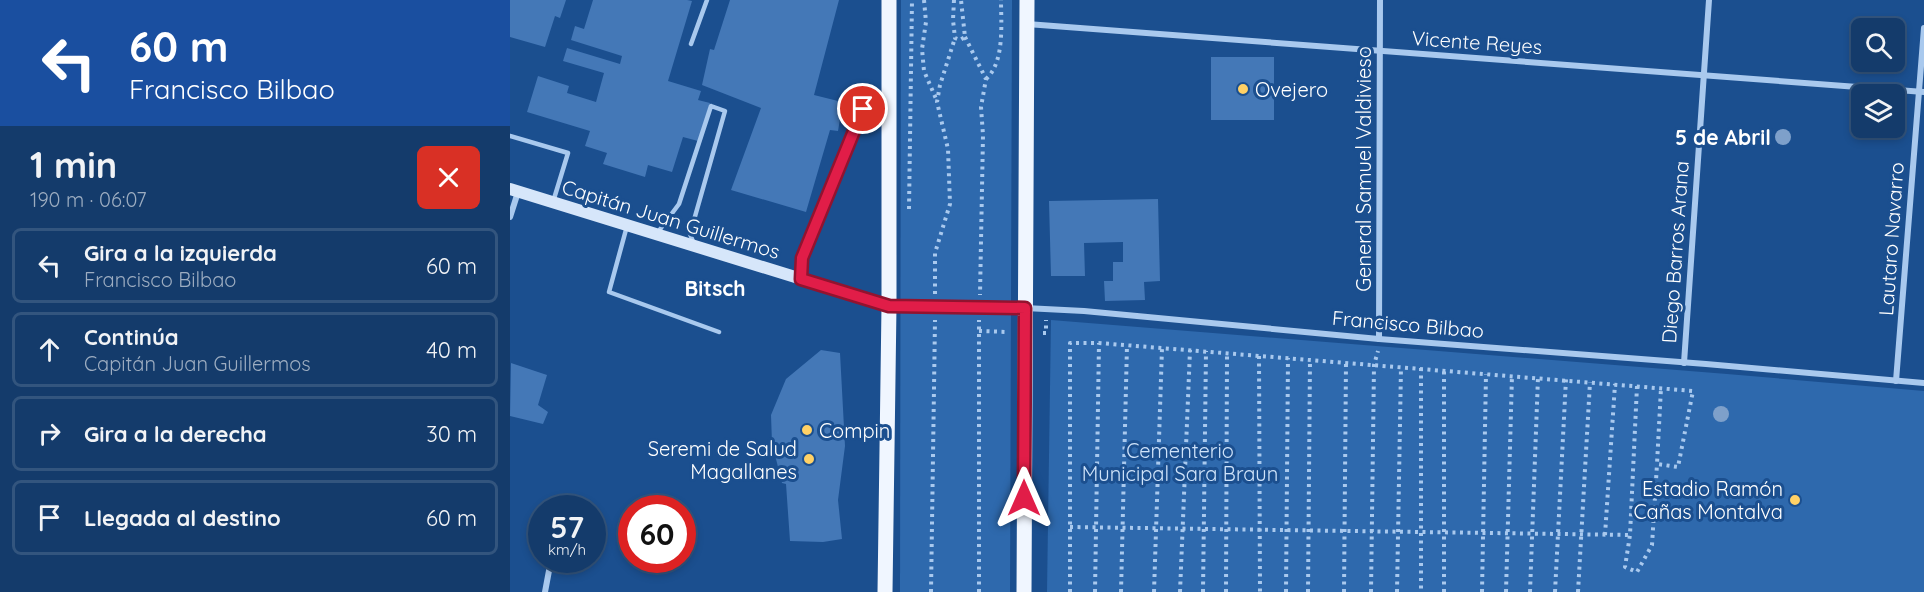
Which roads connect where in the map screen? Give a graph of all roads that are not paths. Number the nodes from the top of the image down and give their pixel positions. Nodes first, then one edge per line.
1 (707, 0) edge
2 (889, 0) edge
3 (1027, 0) edge
4 (1380, 0) edge
5 (1709, 0) edge
6 (1027, 24) junction
7 (1924, 28) edge
8 (691, 45) dead end
9 (1380, 51) junction
10 (1704, 75) junction
11 (1921, 92) edge
12 (889, 107) junction
13 (510, 136) edge
14 (514, 190) edge
15 (553, 203) junction
16 (510, 218) edge
17 (627, 226) junction
18 (656, 235) junction
19 (696, 247) junction
20 (801, 279) junction
21 (889, 306) junction
22 (1025, 308) junction
23 (719, 332) dead end
24 (1380, 343) junction
25 (1684, 363) junction
26 (1896, 381) junction
27 (1924, 383) edge
28 (549, 573) edge
29 (545, 592) edge
30 (885, 592) edge
31 (1024, 592) edge

1 - 8 lane
2 - 12 main road
3 - 6 main road
4 - 9 street, General Samuel Valdivieso
5 - 10 street, Diego Barros Arana
6 - 9 street, Vicente Reyes
6 - 22 main road
7 - 11 street, Lautaro Navarro
9 - 10 street, Vicente Reyes
9 - 24 street, General Samuel Valdivieso
10 - 11 street, Vicente Reyes
10 - 25 street, Diego Barros Arana
11 - 26 street, Lautaro Navarro
12 - 20 lane
12 - 21 main road
13 - 15 lane
14 - 15 street, Capitán Juan Guillermos
14 - 16 street
15 - 17 street, Capitán Juan Guillermos
17 - 18 street, Capitán Juan Guillermos
17 - 23 lane
18 - 19 street, Capitán Juan Guillermos
18 - 19 lane
19 - 20 street, Capitán Juan Guillermos
20 - 21 street, Capitán Juan Guillermos
21 - 22 street, Francisco Bilbao
21 - 30 main road
22 - 24 street, Francisco Bilbao
22 - 31 main road
24 - 25 street, Francisco Bilbao
25 - 26 street, Francisco Bilbao
26 - 27 street, Francisco Bilbao
28 - 29 street

